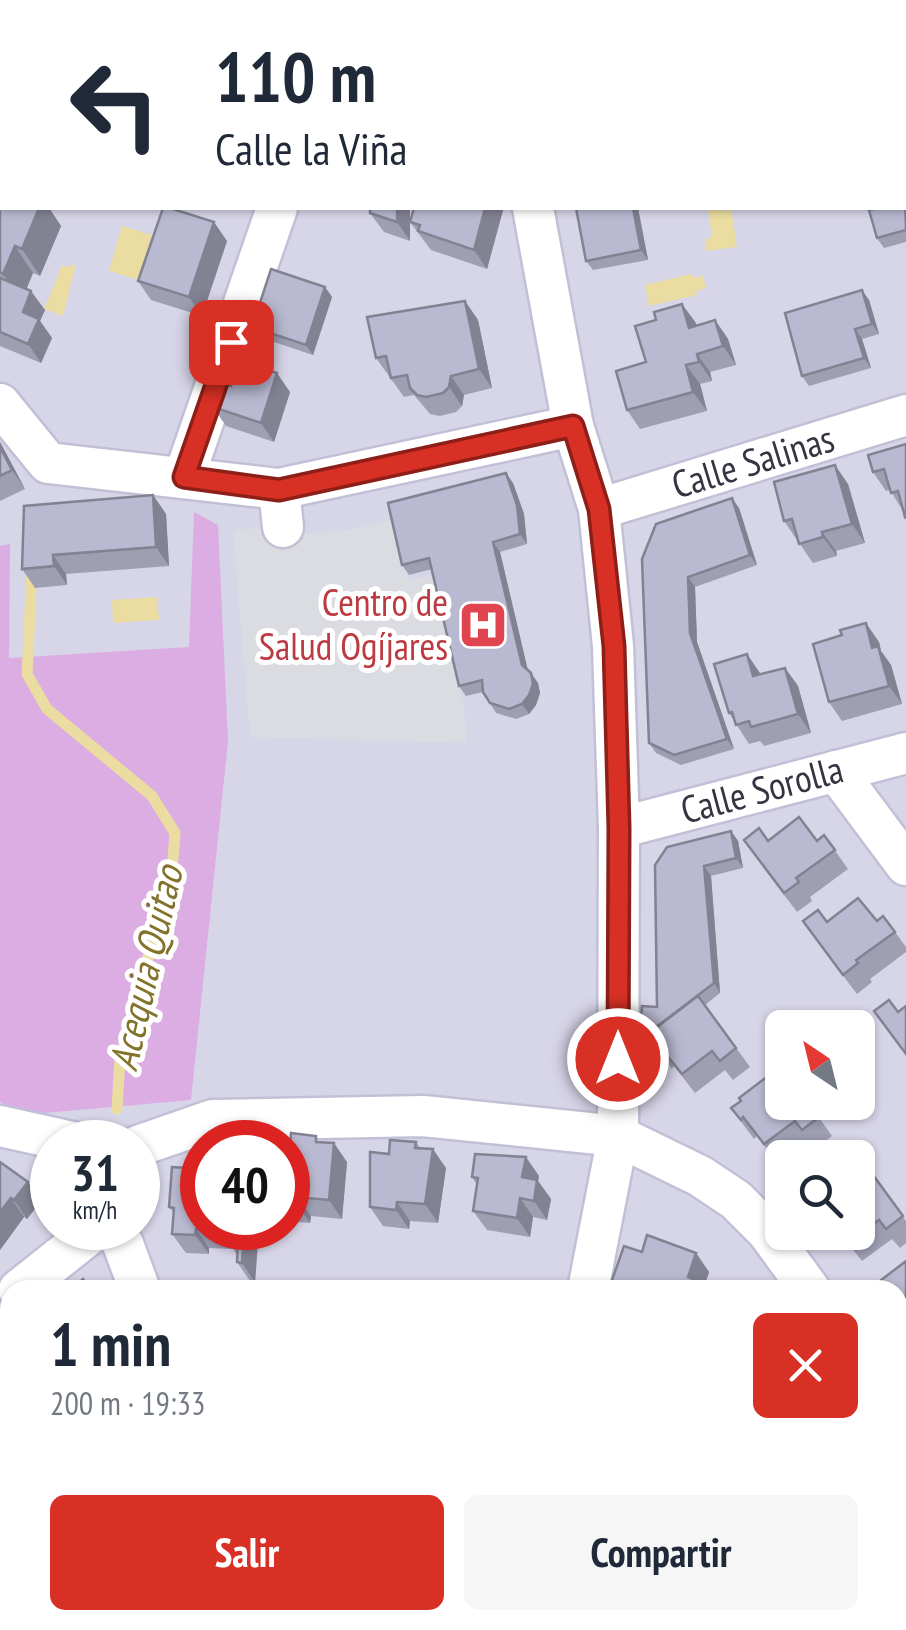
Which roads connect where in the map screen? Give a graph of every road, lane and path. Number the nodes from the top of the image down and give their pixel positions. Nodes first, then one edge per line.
1 (276, 210) edge
2 (532, 210) edge
3 (0, 404) edge
4 (906, 414) edge
5 (573, 426) junction
6 (184, 477) junction
7 (599, 509) junction
8 (906, 753) edge
9 (836, 771) junction
10 (619, 828) junction
11 (906, 865) edge
12 (0, 1126) edge
13 (30, 1133) edge
14 (618, 1136) junction
15 (160, 1138) edge
16 (69, 1250) edge
17 (125, 1250) edge
18 (32, 1280) edge
19 (136, 1280) edge
20 (590, 1280) edge
21 (803, 1280) edge

1 - 6 street
2 - 5 street
3 - 6 street
4 - 7 street, Calle Salinas
5 - 6 street
5 - 7 street
7 - 10 street
8 - 9 street, Calle Sorolla
9 - 10 street, Calle Sorolla
9 - 11 street
10 - 14 street
12 - 13 street
14 - 15 street
14 - 20 street
14 - 21 street
16 - 18 street
17 - 19 street

